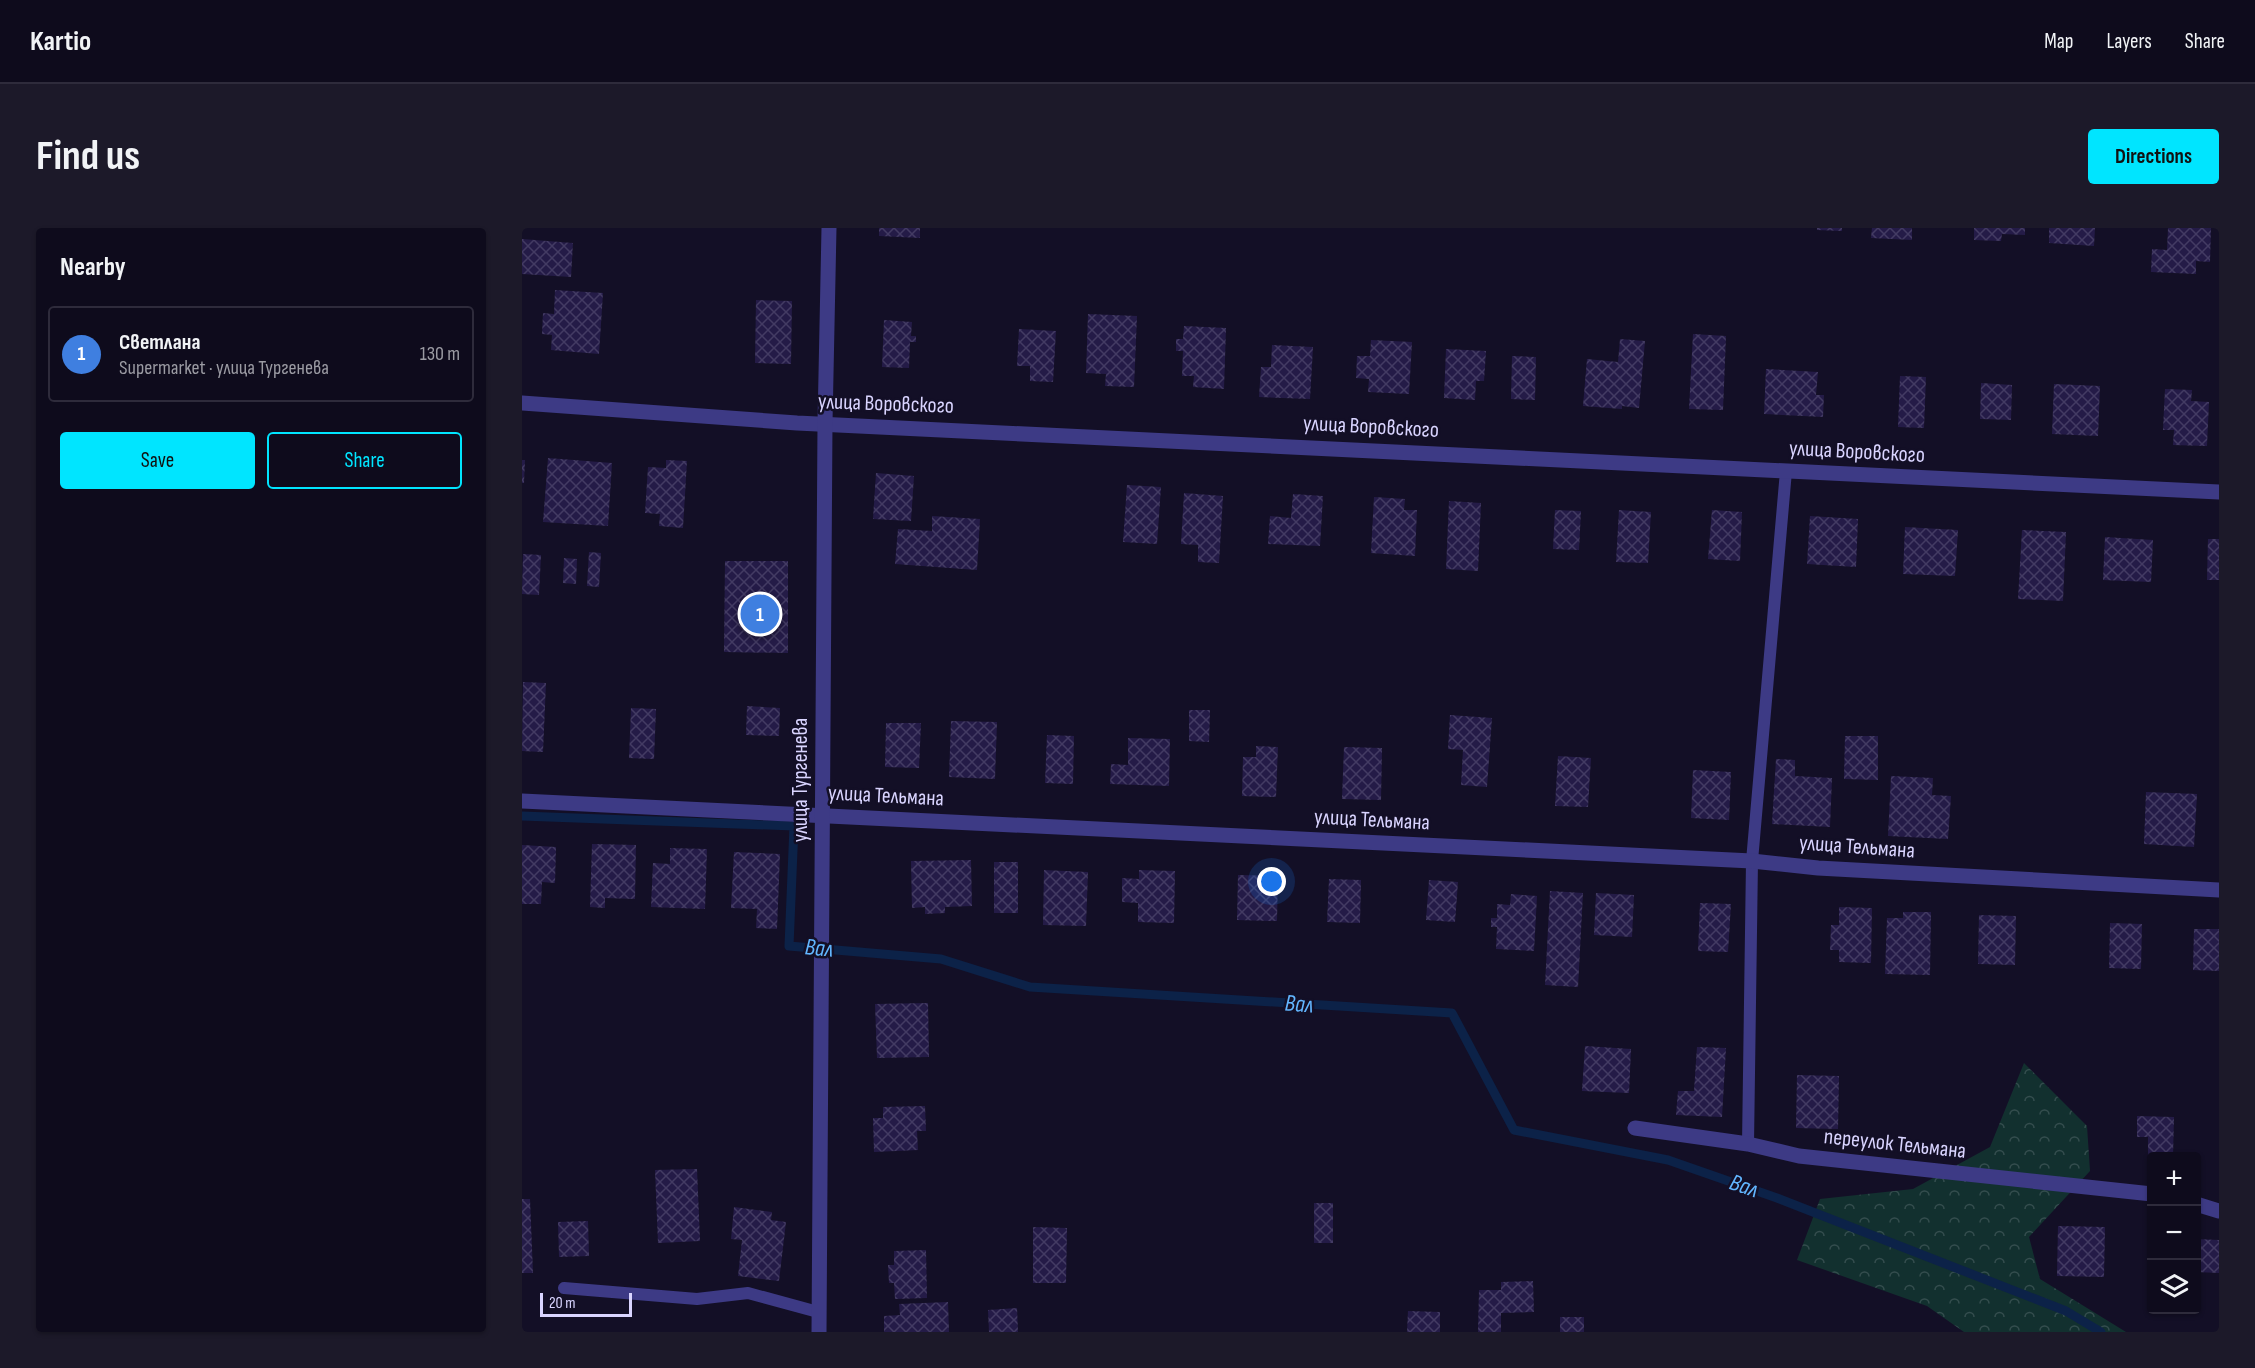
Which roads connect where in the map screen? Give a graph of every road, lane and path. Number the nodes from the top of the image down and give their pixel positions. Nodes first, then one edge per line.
1 (829, 228) edge
2 (522, 403) edge
3 (825, 423) junction
4 (1786, 471) junction
5 (2219, 492) edge
6 (522, 801) edge
7 (822, 816) junction
8 (1752, 861) junction
9 (2219, 890) edge
10 (1635, 1128) dead end
11 (1748, 1144) junction
12 (2147, 1194) edge
13 (2201, 1206) edge
14 (2219, 1211) edge
15 (564, 1288) dead end
16 (818, 1312) junction
17 (819, 1332) edge

1 - 3 street, улица Тургенева
2 - 3 street, улица Воровского
3 - 4 street, улица Воровского
3 - 7 street, улица Тургенева
4 - 5 street, улица Воровского
4 - 8 lane
6 - 7 street, улица Тельмана
7 - 8 street, улица Тельмана
7 - 16 street, улица Тургенева
8 - 9 street, улица Тельмана
8 - 11 lane
10 - 11 street, переулок Тельмана
11 - 12 street, переулок Тельмана
13 - 14 street
15 - 16 lane
16 - 17 street, улица Тургенева

